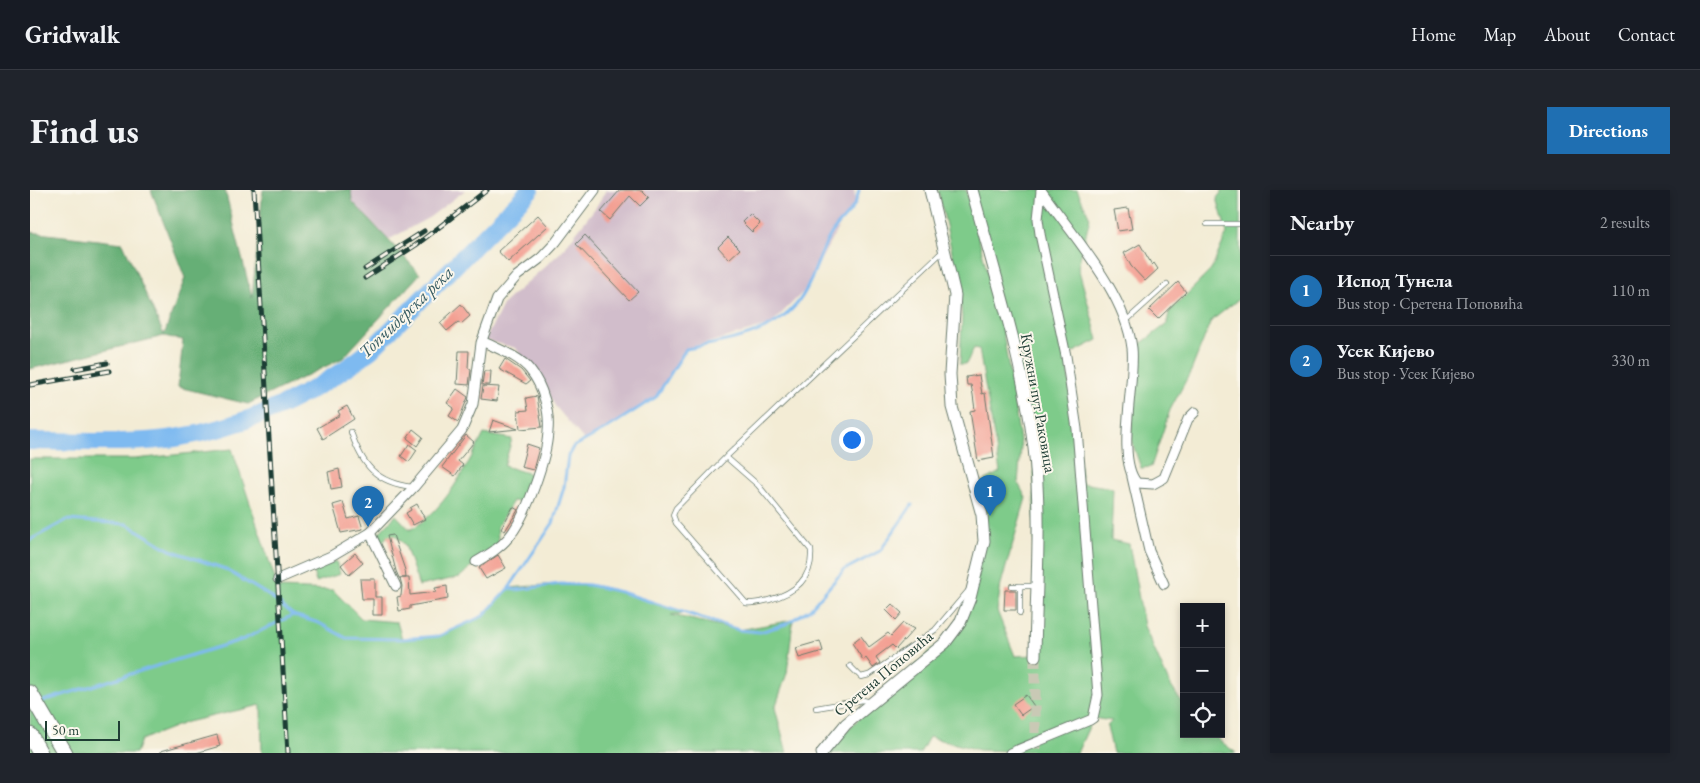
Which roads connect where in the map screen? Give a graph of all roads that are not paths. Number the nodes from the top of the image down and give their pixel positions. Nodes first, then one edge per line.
1 (595, 190) edge
2 (930, 190) edge
3 (972, 190) edge
4 (1041, 190) edge
5 (1207, 224) dead end
6 (1240, 224) edge
7 (945, 250) junction
8 (1167, 284) dead end
9 (1126, 321) junction
10 (482, 342) junction
11 (1195, 412) dead end
12 (351, 432) dead end
13 (726, 457) junction
14 (1132, 477) junction
15 (414, 487) junction
16 (370, 533) junction
17 (476, 562) dead end
18 (278, 579) dead end
19 (1164, 584) dead end
20 (396, 586) dead end
21 (1012, 586) dead end
22 (1020, 586) junction
23 (1037, 586) junction
24 (972, 588) junction
25 (1020, 614) dead end
26 (1035, 656) tunnel mouth
27 (850, 666) dead end
28 (30, 693) edge
29 (870, 702) junction
30 (816, 708) dead end
31 (30, 735) edge
32 (40, 753) edge
33 (65, 753) edge
34 (822, 753) edge
35 (1010, 753) edge

1 - 10 street
2 - 7 street, Сретена Поповића
3 - 23 street, Кружни пут Раковица
4 - 9 street
4 - 35 street
5 - 6 lane
7 - 13 lane
7 - 24 street, Сретена Поповића
8 - 9 lane
9 - 14 street
10 - 15 street
10 - 17 street
11 - 14 street
12 - 15 lane
13 - 13 lane
14 - 19 street
15 - 16 street
16 - 18 street
16 - 20 street
21 - 22 lane
22 - 23 lane
22 - 25 lane
23 - 26 street, Кружни пут Раковица
24 - 27 lane
24 - 29 street, Сретена Поповића
28 - 33 highway
29 - 30 lane
29 - 34 street, Сретена Поповића
31 - 32 highway

